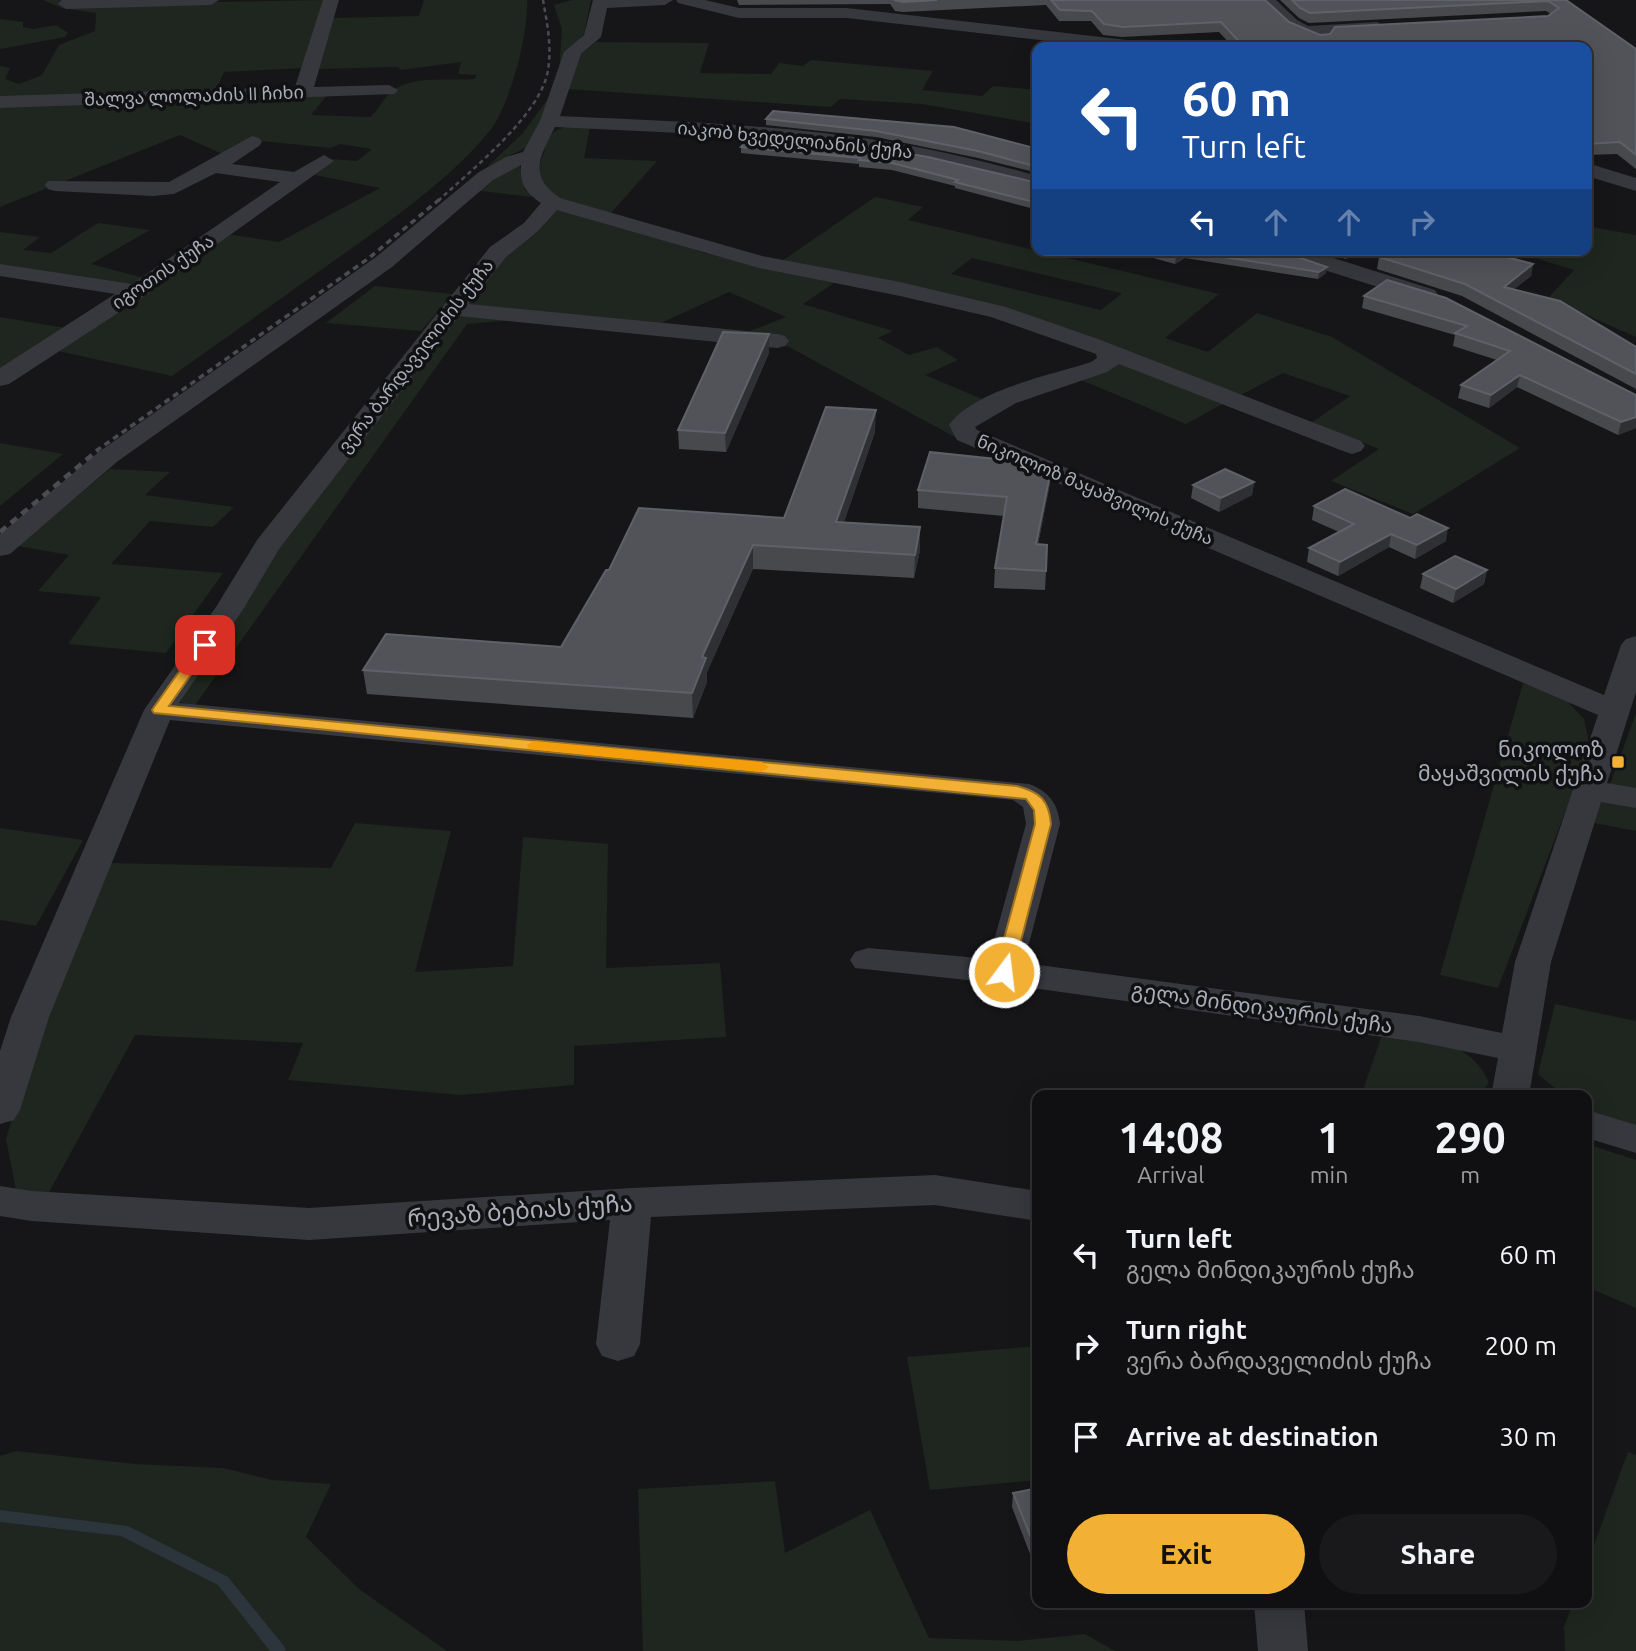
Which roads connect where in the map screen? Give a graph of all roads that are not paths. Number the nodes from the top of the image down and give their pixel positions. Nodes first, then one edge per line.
1 (211, 0) edge
2 (331, 0) edge
3 (665, 0) edge
4 (684, 0) edge
5 (1267, 0) edge
6 (601, 1) edge
7 (67, 2) edge
8 (1395, 26) edge
9 (1302, 31) junction
10 (1100, 42) edge
11 (1334, 42) edge
12 (389, 90) dead end
13 (303, 92) junction
14 (0, 102) edge
15 (549, 121) junction
16 (252, 142) dead end
17 (531, 156) junction
18 (324, 161) dead end
19 (221, 162) junction
20 (1592, 171) edge
21 (298, 179) junction
22 (1032, 180) edge
23 (55, 185) dead end
24 (1636, 185) edge
25 (553, 202) junction
26 (1304, 256) edge
27 (1, 270) edge
28 (136, 291) junction
29 (1453, 303) edge
30 (454, 309) junction
31 (776, 341) dead end
32 (1107, 352) junction
33 (0, 379) edge
34 (1352, 446) dead end
35 (0, 548) edge
36 (1636, 645) edge
37 (159, 710) junction
38 (1613, 710) junction
39 (1590, 790) junction
40 (1636, 798) edge
41 (868, 960) dead end
42 (1004, 972) junction
43 (1518, 1049) junction
44 (1511, 1090) edge
45 (0, 1110) edge
46 (1592, 1126) edge
47 (1636, 1139) edge
48 (1, 1197) edge
49 (632, 1203) junction
50 (1032, 1205) edge
51 (618, 1344) dead end
52 (1279, 1608) edge
53 (1283, 1651) edge

1 - 7 street
2 - 13 street
3 - 6 street
4 - 10 street
5 - 9 street
6 - 15 street
8 - 9 street
9 - 11 street
12 - 13 street, შალვა ლოლაძის II ჩიხი
13 - 14 street, შალვა ლოლაძის II ჩიხი
15 - 17 street
15 - 22 street, იაკობ ხვედელიანის ქუჩა
16 - 19 street
17 - 25 street
17 - 35 street
18 - 21 street, იგოთის ქუჩა
19 - 21 street
19 - 23 street
20 - 24 street
21 - 28 street, იგოთის ქუჩა
25 - 30 street, ვერა ბარდაველიძის ქუჩა
25 - 32 street
26 - 29 street
27 - 28 street
28 - 33 street, იგოთის ქუჩა
30 - 31 street
30 - 37 street, ვერა ბარდაველიძის ქუჩა
32 - 34 street
32 - 38 street, ნიკოლოზ მაყაშვილის ქუჩა
36 - 38 street
37 - 42 street
37 - 45 street
38 - 39 street
39 - 40 street
39 - 43 street
41 - 42 street, გელა მინდიკაურის ქუჩა
42 - 43 street, გელა მინდიკაურის ქუჩა
43 - 44 street
46 - 47 street
48 - 49 street, რევაზ ბებიას ქუჩა
49 - 50 street, რევაზ ბებიას ქუჩა
49 - 51 street
52 - 53 street

